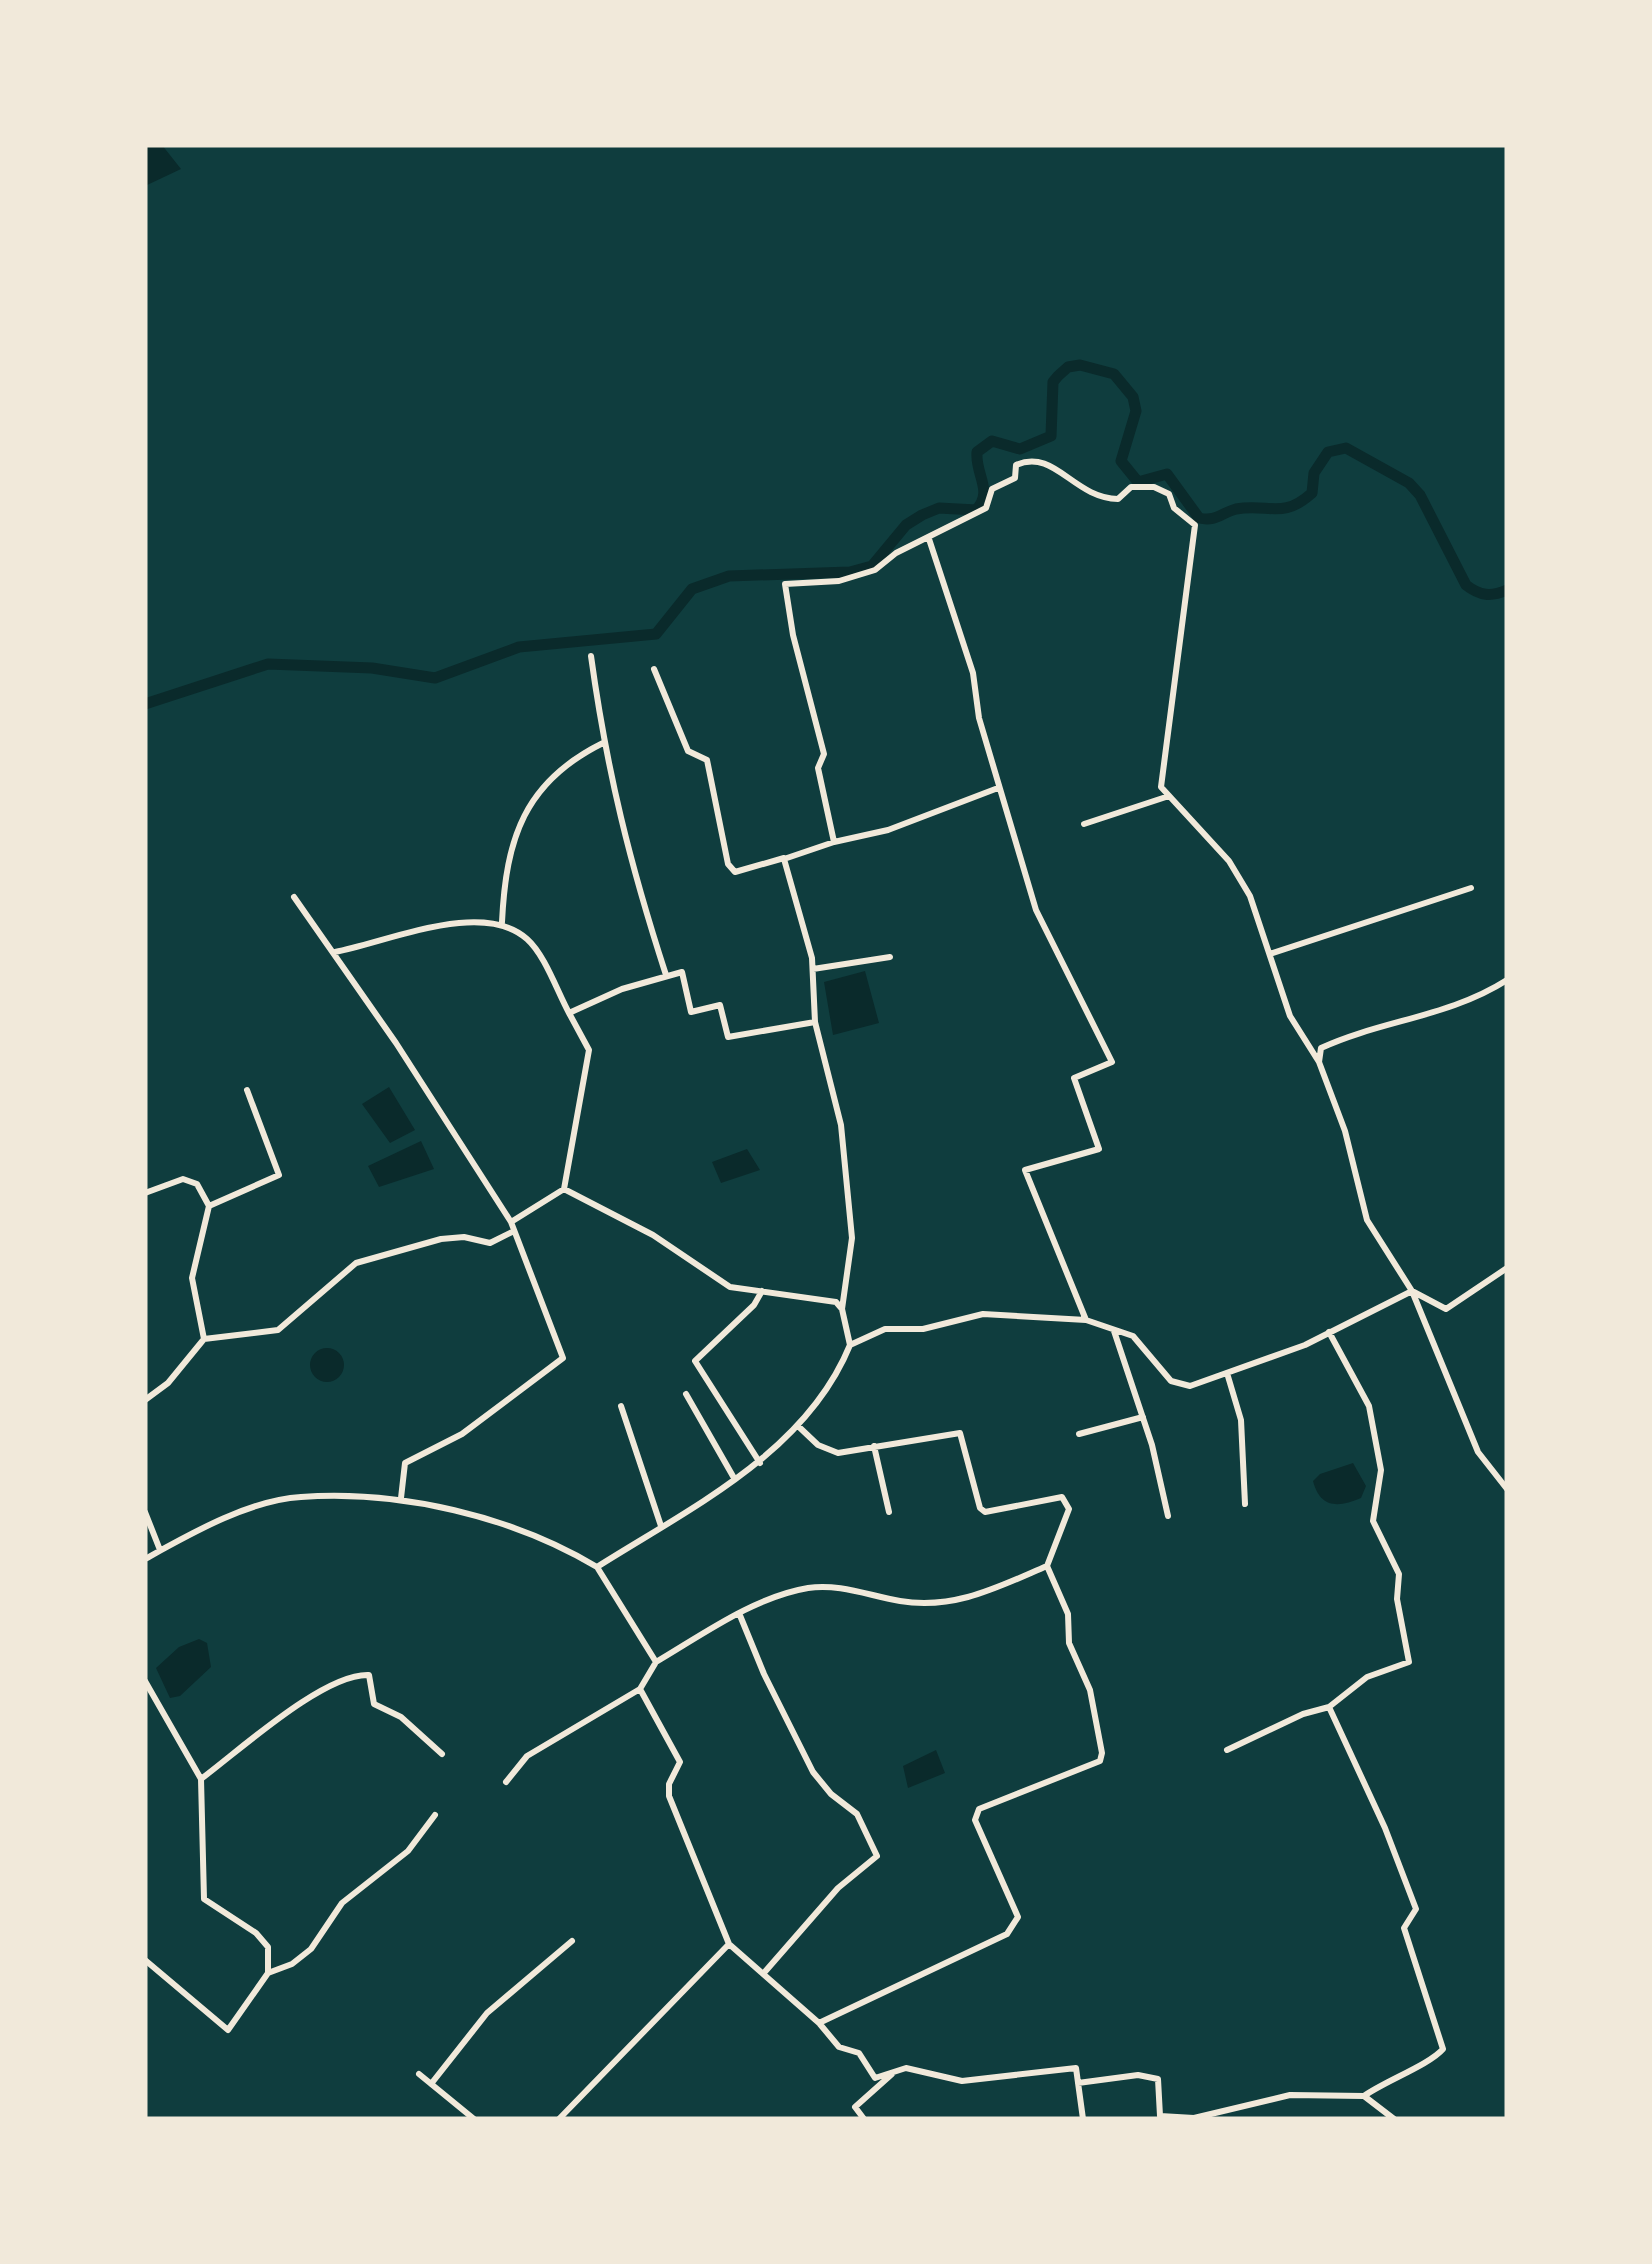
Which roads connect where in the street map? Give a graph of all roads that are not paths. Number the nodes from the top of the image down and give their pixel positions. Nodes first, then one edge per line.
1 (929, 538) junction
2 (591, 656) dead end
3 (654, 669) dead end
4 (603, 744) junction
5 (998, 788) junction
6 (1168, 796) junction
7 (1084, 824) dead end
8 (834, 842) junction
9 (784, 859) junction
10 (1471, 888) dead end
11 (294, 897) dead end
12 (502, 922) junction
13 (335, 952) junction
14 (1270, 954) junction
15 (890, 957) dead end
16 (812, 969) junction
17 (666, 975) junction
18 (1507, 980) edge
19 (569, 1013) junction
20 (816, 1022) junction
21 (1319, 1062) junction
22 (247, 1090) dead end
23 (564, 1189) junction
24 (145, 1193) edge
25 (208, 1206) junction
26 (511, 1222) junction
27 (514, 1231) junction
28 (1507, 1268) edge
29 (1412, 1290) junction
30 (762, 1291) junction
31 (842, 1309) junction
32 (1086, 1320) junction
33 (1114, 1330) junction
34 (1329, 1332) junction
35 (204, 1339) junction
36 (850, 1345) junction
37 (1227, 1373) junction
38 (686, 1394) dead end
39 (145, 1400) edge
40 (621, 1406) dead end
41 (1144, 1417) junction
42 (798, 1426) junction
43 (1080, 1434) dead end
44 (874, 1446) junction
45 (760, 1463) junction
46 (734, 1478) junction
47 (1507, 1489) edge
48 (401, 1498) junction
49 (1245, 1504) dead end
50 (145, 1512) edge
51 (889, 1512) dead end
52 (1168, 1516) dead end
53 (662, 1526) junction
54 (160, 1550) junction
55 (145, 1559) edge
56 (1047, 1566) junction
57 (597, 1567) junction
58 (739, 1613) junction
59 (656, 1662) junction
60 (145, 1681) edge
61 (640, 1689) junction
62 (1329, 1707) junction
63 (1227, 1750) dead end
64 (442, 1754) dead end
65 (201, 1779) junction
66 (506, 1782) dead end
67 (436, 1815) dead end
68 (572, 1941) dead end
69 (729, 1944) junction
70 (145, 1960) edge
71 (268, 1973) junction
72 (763, 1974) junction
73 (819, 2023) junction
74 (894, 2072) junction
75 (419, 2074) dead end
76 (430, 2084) junction
77 (1078, 2084) junction
78 (1364, 2096) junction
79 (1160, 2118) edge
80 (474, 2119) edge
81 (559, 2119) edge
82 (864, 2119) edge
83 (1083, 2119) edge
84 (1394, 2119) edge

1 - 5 street
1 - 6 street
1 - 8 street
2 - 4 street
3 - 9 street
4 - 12 street
4 - 17 street
5 - 8 street
5 - 32 street
6 - 7 street
6 - 14 street
8 - 9 street
9 - 16 street
10 - 14 street
11 - 13 street
12 - 13 street
12 - 19 street
13 - 26 street
14 - 21 street
15 - 16 street
16 - 20 street
17 - 19 street
17 - 20 street
18 - 21 street
19 - 23 street
20 - 31 street
21 - 29 street
22 - 25 street
23 - 26 street
23 - 30 street
24 - 25 street
25 - 35 street
26 - 27 street
27 - 35 street
27 - 48 street
28 - 29 street
29 - 34 street
29 - 47 street
30 - 31 street
30 - 45 street
31 - 36 street
32 - 33 street
32 - 36 street
33 - 37 street
33 - 41 street
34 - 37 street
34 - 62 street
35 - 39 street
36 - 42 street
37 - 49 street
38 - 46 street
40 - 53 street
41 - 43 street
41 - 52 street
42 - 44 street
42 - 45 street
44 - 51 street
44 - 56 street
45 - 46 street
46 - 53 street
48 - 54 street
48 - 57 street
50 - 54 street
53 - 57 street
54 - 55 street
56 - 58 street
56 - 73 street
57 - 59 street
58 - 59 street
58 - 72 street
59 - 61 street
60 - 65 street
61 - 66 street
61 - 69 street
62 - 63 street
62 - 78 street
64 - 65 street
65 - 71 street
67 - 71 street
68 - 76 street
69 - 72 street
69 - 81 street
70 - 71 street
72 - 73 street
73 - 74 street
74 - 77 street
74 - 82 street
75 - 76 street
76 - 80 street
77 - 79 street
77 - 83 street
78 - 79 street
78 - 84 street

